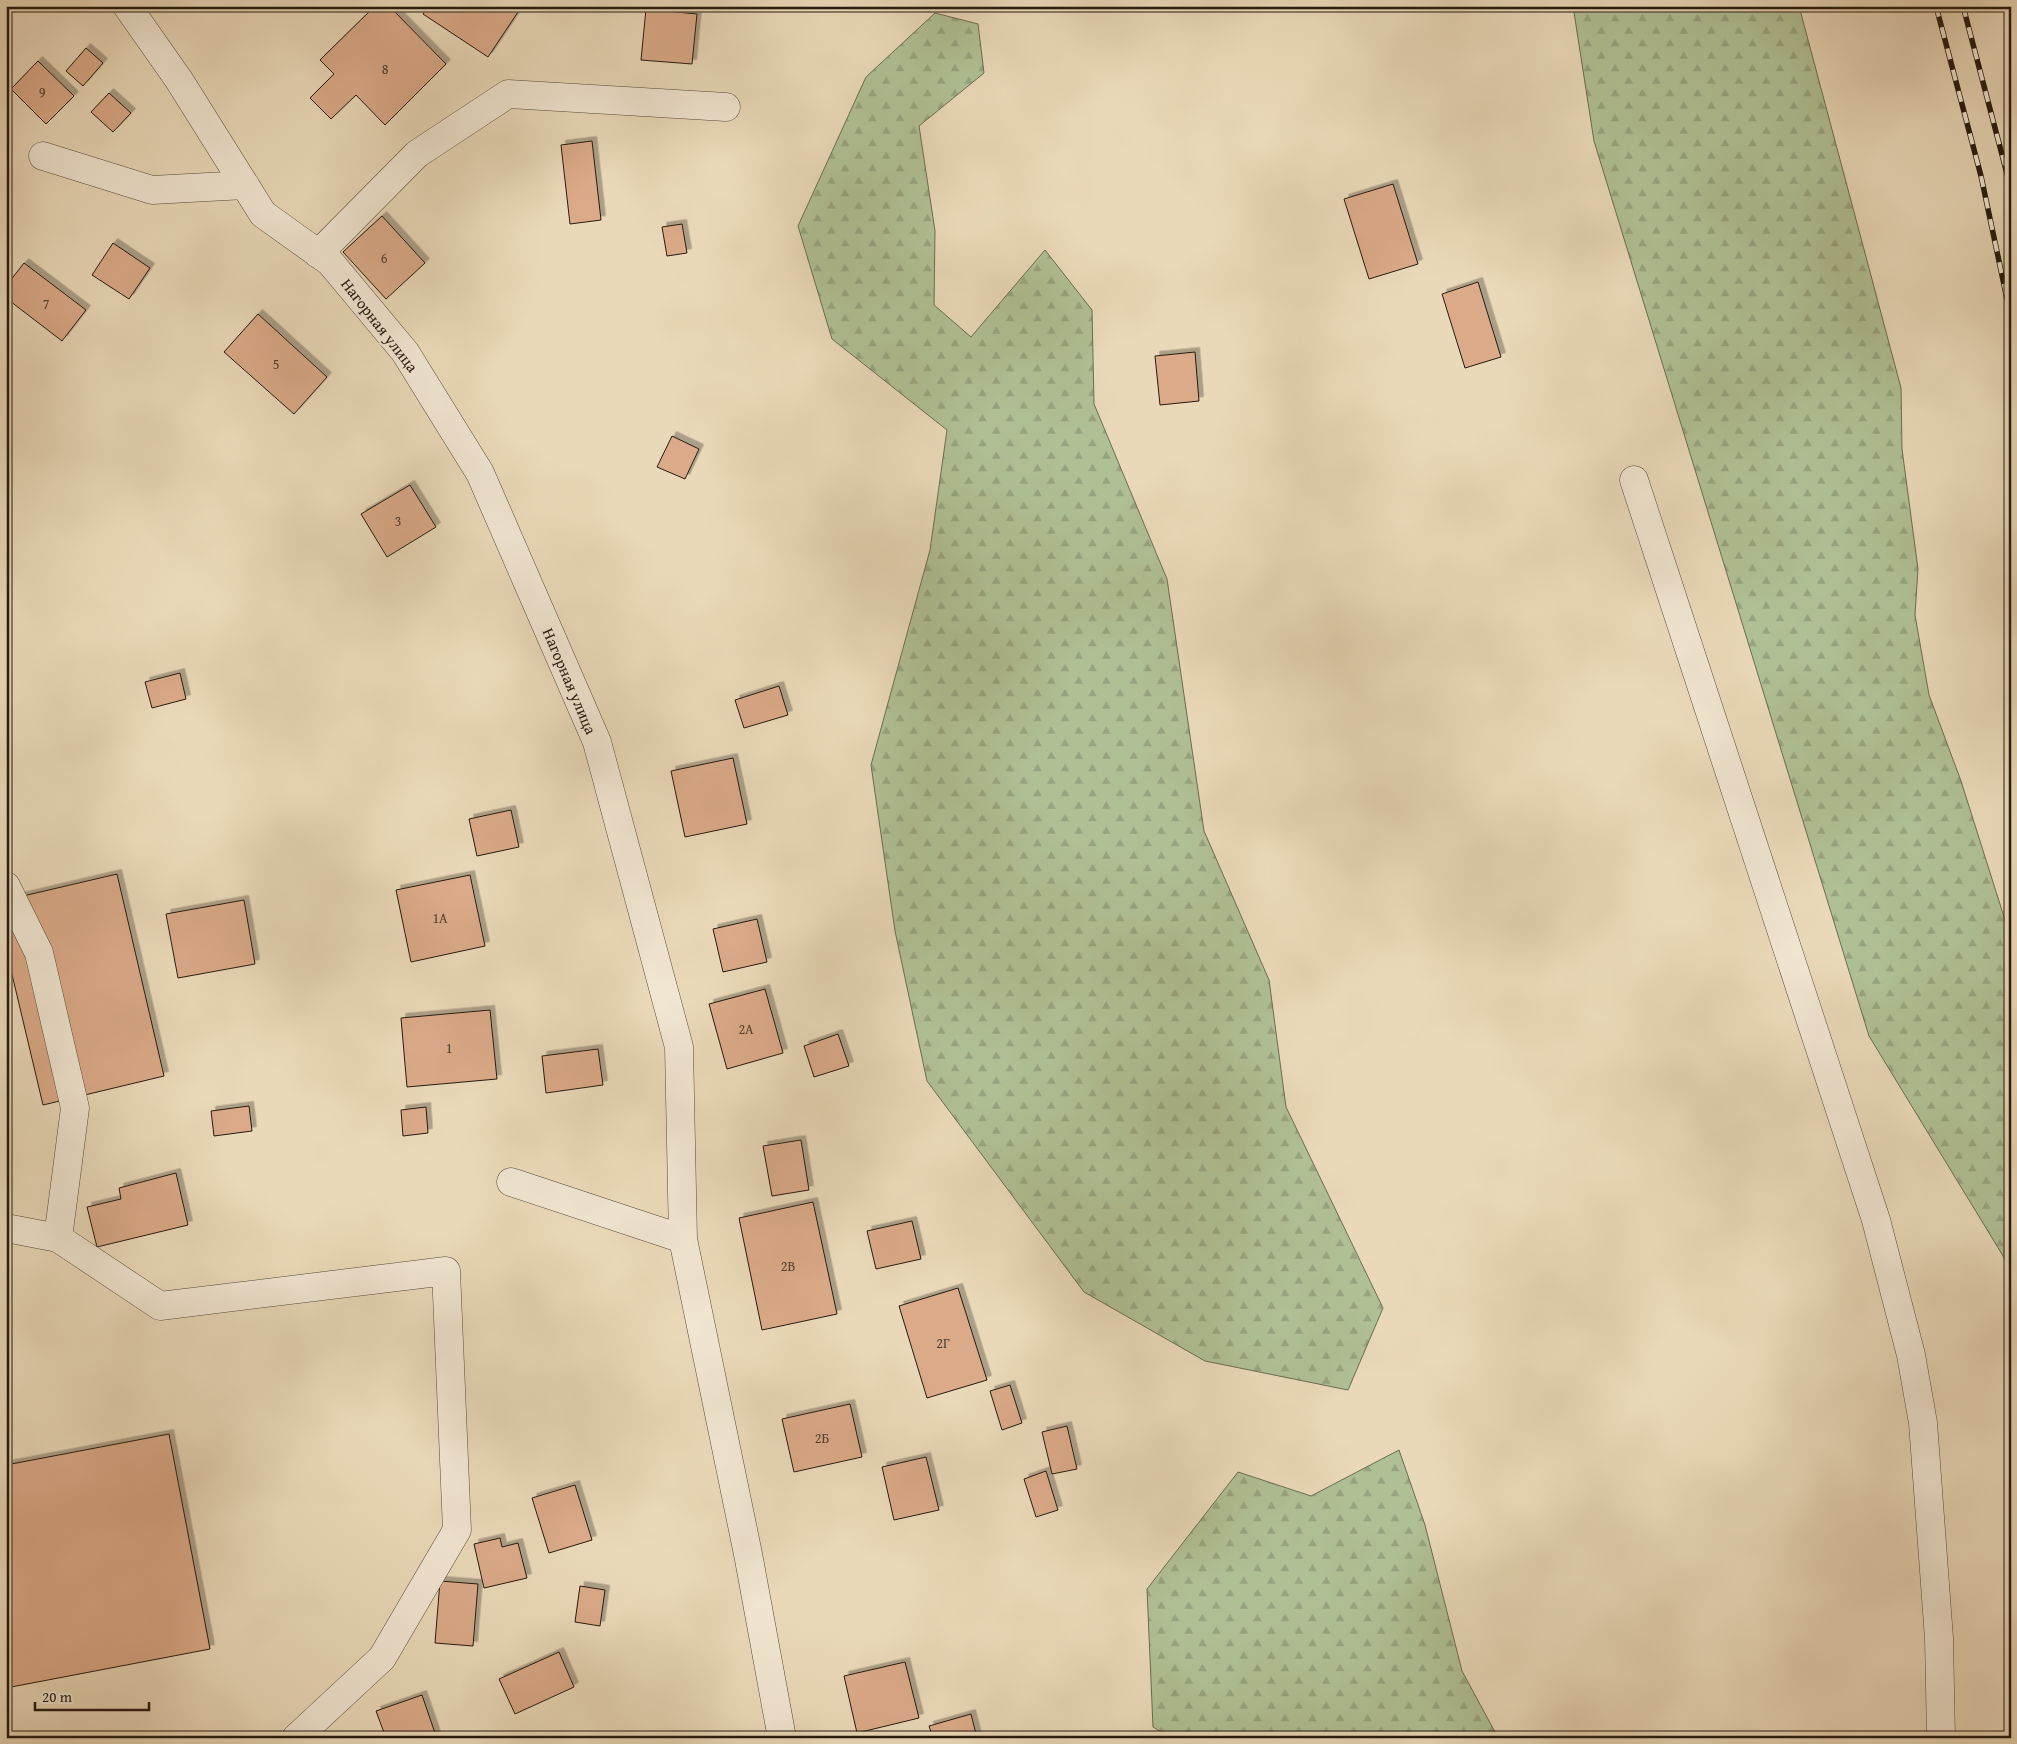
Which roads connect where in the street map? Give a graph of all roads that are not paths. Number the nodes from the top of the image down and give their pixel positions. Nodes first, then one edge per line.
1 (127, 6) edge
2 (726, 107) dead end
3 (43, 156) dead end
4 (245, 185) junction
5 (318, 254) junction
6 (1634, 480) dead end
7 (6, 886) edge
8 (511, 1182) dead end
9 (6, 1228) edge
10 (58, 1238) junction
11 (683, 1239) junction
12 (296, 1738) edge
13 (782, 1738) edge
14 (1941, 1738) edge

1 - 4 street, Нагорная улица
2 - 5 street
3 - 4 street
4 - 5 street, Нагорная улица
5 - 11 street, Нагорная улица
6 - 14 street
7 - 10 street
8 - 11 street
9 - 10 street
10 - 12 street
11 - 13 street, Нагорная улица

